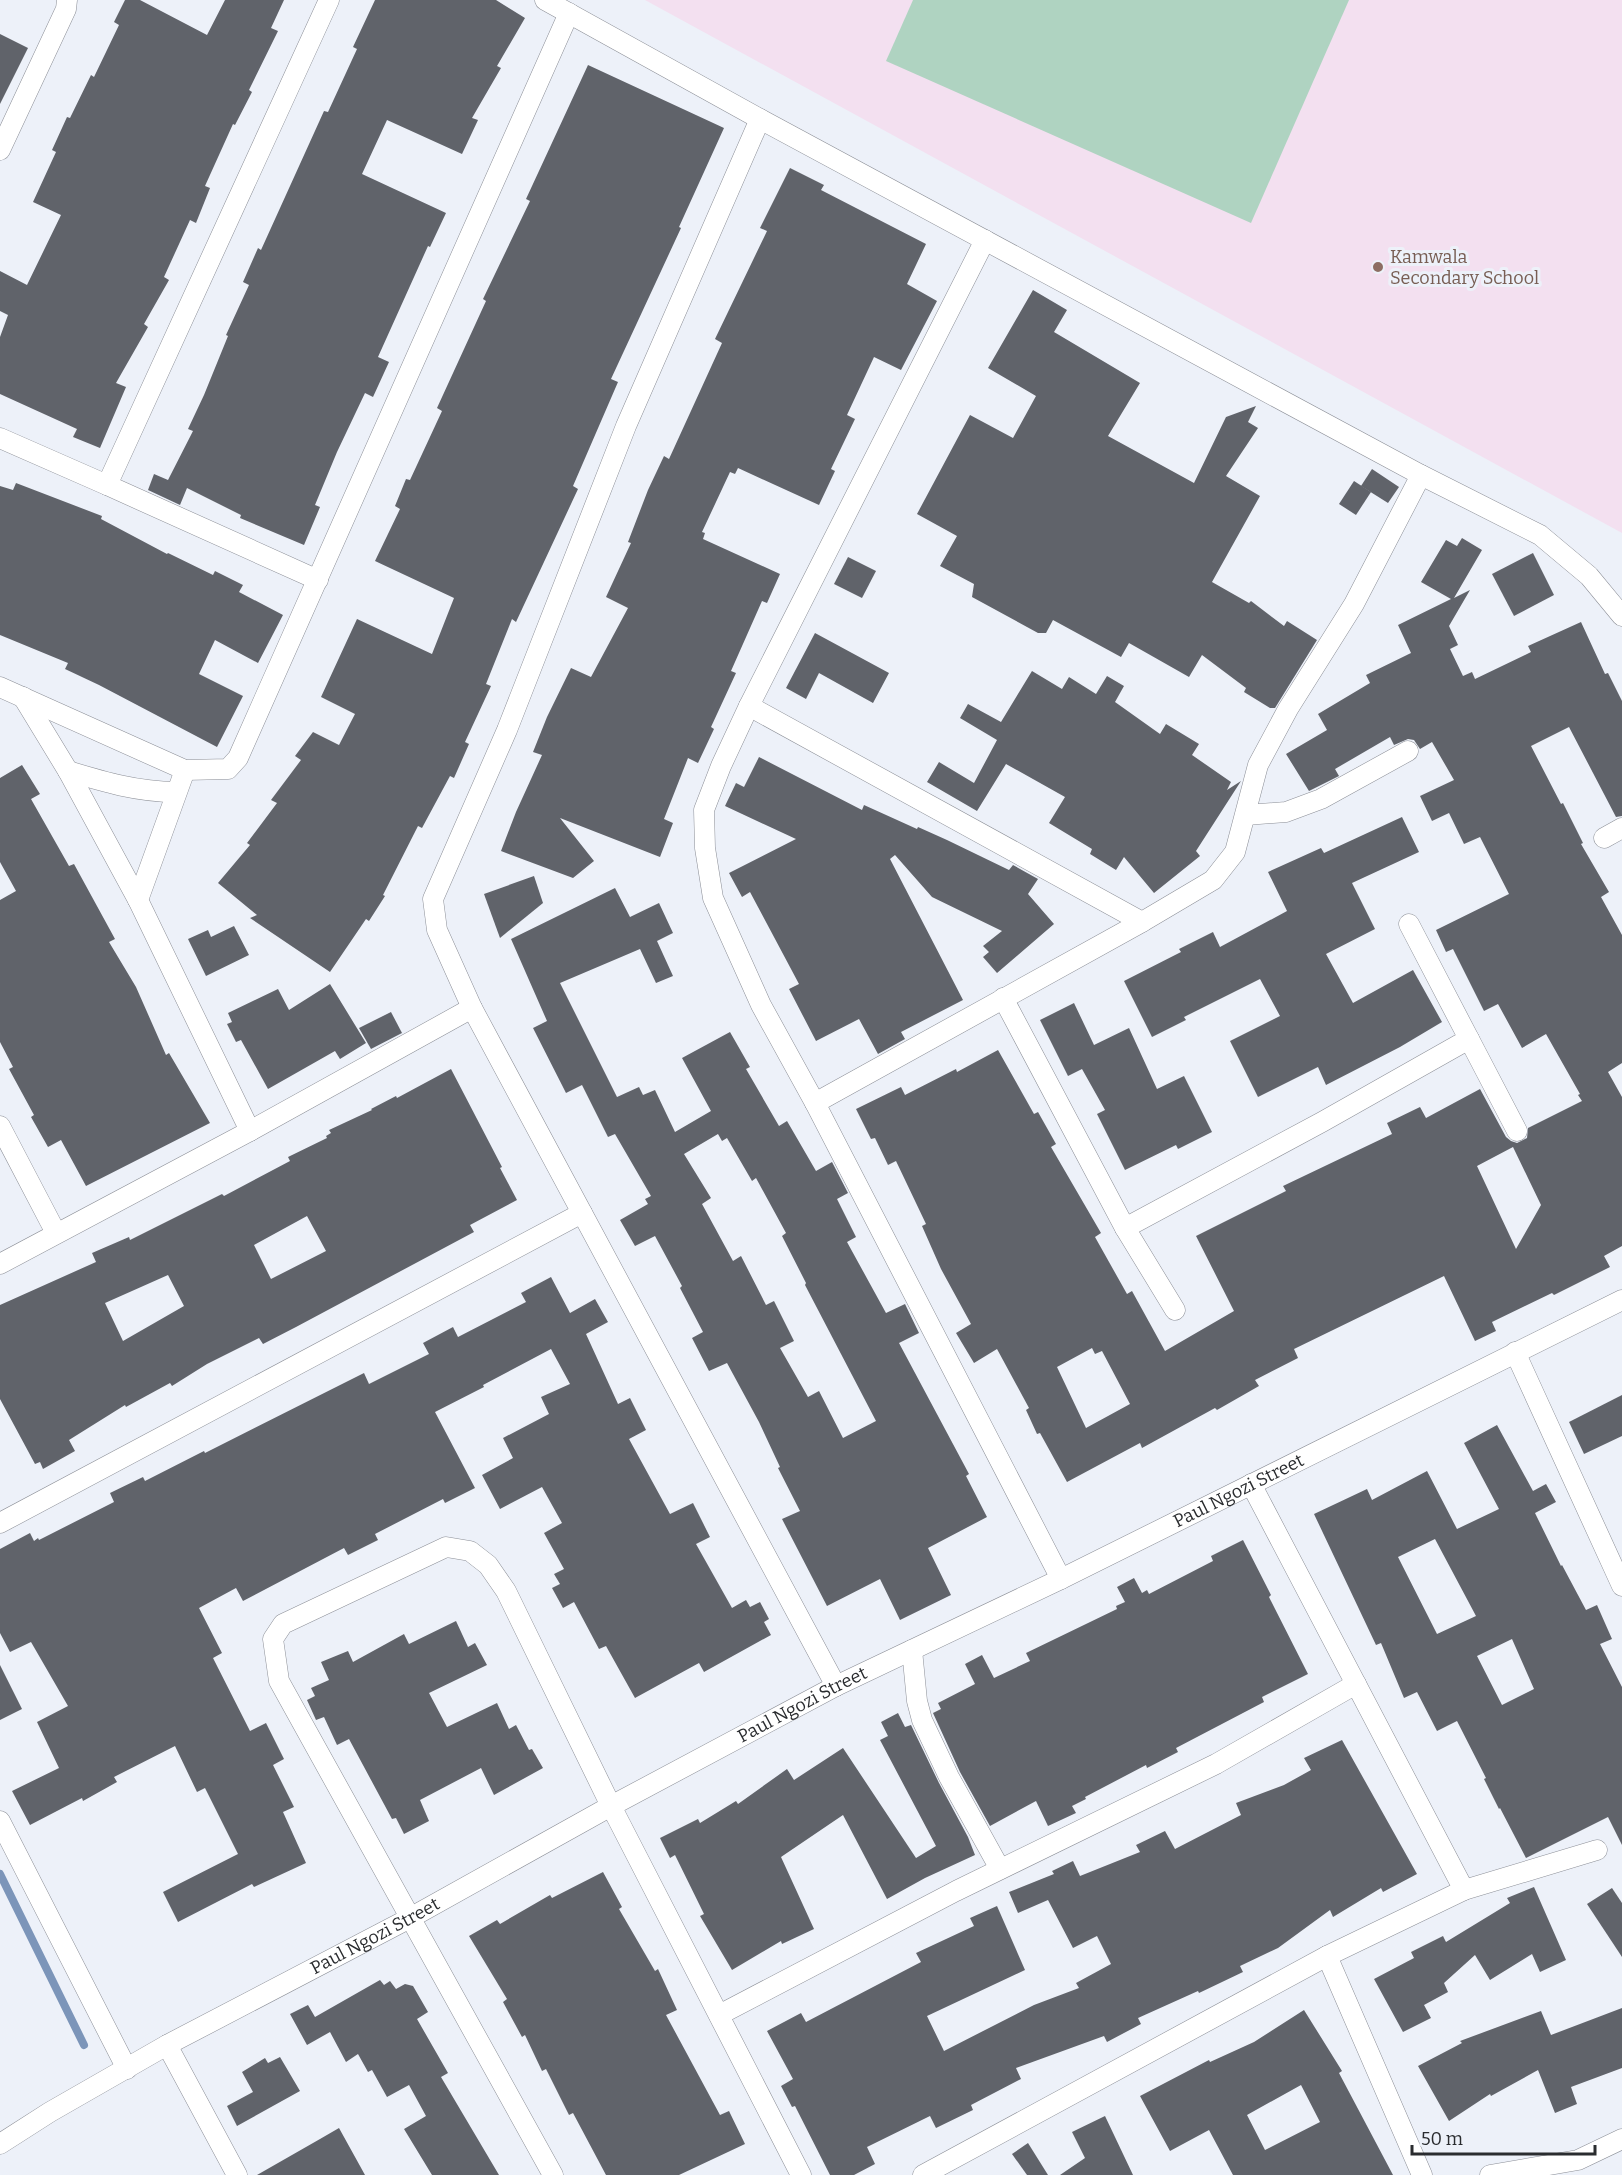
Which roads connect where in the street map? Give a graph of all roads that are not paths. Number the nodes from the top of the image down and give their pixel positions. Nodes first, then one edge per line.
1 (67, 0) edge
2 (329, 0) edge
3 (545, 0) edge
4 (569, 13) junction
5 (760, 119) junction
6 (0, 150) edge
7 (986, 240) junction
8 (0, 438) edge
9 (1421, 475) junction
10 (107, 485) junction
11 (318, 580) junction
12 (1622, 616) edge
13 (0, 687) edge
14 (22, 697) junction
15 (749, 706) junction
16 (1408, 751) dead end
17 (185, 770) junction
18 (68, 771) junction
19 (176, 792) junction
20 (1246, 814) junction
21 (1622, 828) edge
22 (1604, 838) dead end
23 (138, 900) junction
24 (1142, 922) junction
25 (1409, 924) dead end
26 (1003, 998) junction
27 (472, 1008) junction
28 (1469, 1039) junction
29 (815, 1102) junction
30 (0, 1126) edge
31 (250, 1131) junction
32 (1517, 1131) dead end
33 (582, 1213) junction
34 (1125, 1228) junction
35 (56, 1233) junction
36 (0, 1264) edge
37 (1622, 1300) edge
38 (1175, 1310) dead end
39 (1515, 1352) junction
40 (1251, 1484) junction
41 (0, 1523) edge
42 (1615, 1554) edge
43 (1061, 1579) junction
44 (1622, 1586) edge
45 (912, 1650) junction
46 (1356, 1684) junction
47 (836, 1686) junction
48 (611, 1806) junction
49 (0, 1821) edge
50 (1597, 1850) dead end
51 (1000, 1869) junction
52 (1464, 1890) junction
53 (410, 1918) junction
54 (1327, 1956) junction
55 (719, 2014) junction
56 (167, 2045) junction
57 (127, 2069) junction
58 (1622, 2139) edge
59 (0, 2144) edge
60 (237, 2175) edge
61 (553, 2175) edge
62 (801, 2175) edge
63 (923, 2175) edge
64 (1422, 2175) edge
65 (1490, 2175) edge

1 - 6 street
2 - 10 street
3 - 4 street
4 - 5 street
4 - 11 street
5 - 7 street
5 - 27 street
7 - 9 street
7 - 15 street
8 - 10 street
9 - 12 street
9 - 20 street
10 - 11 street
11 - 17 street
13 - 14 street
14 - 17 street
14 - 18 street
15 - 24 street
15 - 29 street
16 - 20 street
17 - 19 street
18 - 19 street
18 - 23 street
19 - 23 street
20 - 24 street
21 - 22 street
23 - 31 street
24 - 26 street
25 - 28 street
26 - 29 street
26 - 34 street
27 - 31 street
27 - 33 street
28 - 32 street
28 - 34 street
29 - 43 street
30 - 35 street
31 - 35 street
33 - 41 street
33 - 47 street
34 - 38 street
35 - 36 street
37 - 39 street, Paul Ngozi Street
39 - 40 street, Paul Ngozi Street
39 - 42 street
40 - 43 street, Paul Ngozi Street
40 - 46 street
42 - 44 street
43 - 45 street, Paul Ngozi Street
45 - 47 street, Paul Ngozi Street
45 - 51 street
46 - 51 street
46 - 52 street
47 - 48 street, Paul Ngozi Street
48 - 53 street, Paul Ngozi Street
48 - 53 street
48 - 55 street
49 - 57 street
50 - 52 street
51 - 55 street
52 - 54 street
53 - 56 street, Paul Ngozi Street
53 - 61 street
54 - 63 street
54 - 64 street
55 - 62 street
56 - 57 street, Paul Ngozi Street
56 - 60 street
57 - 59 street, Paul Ngozi Street
58 - 65 street

